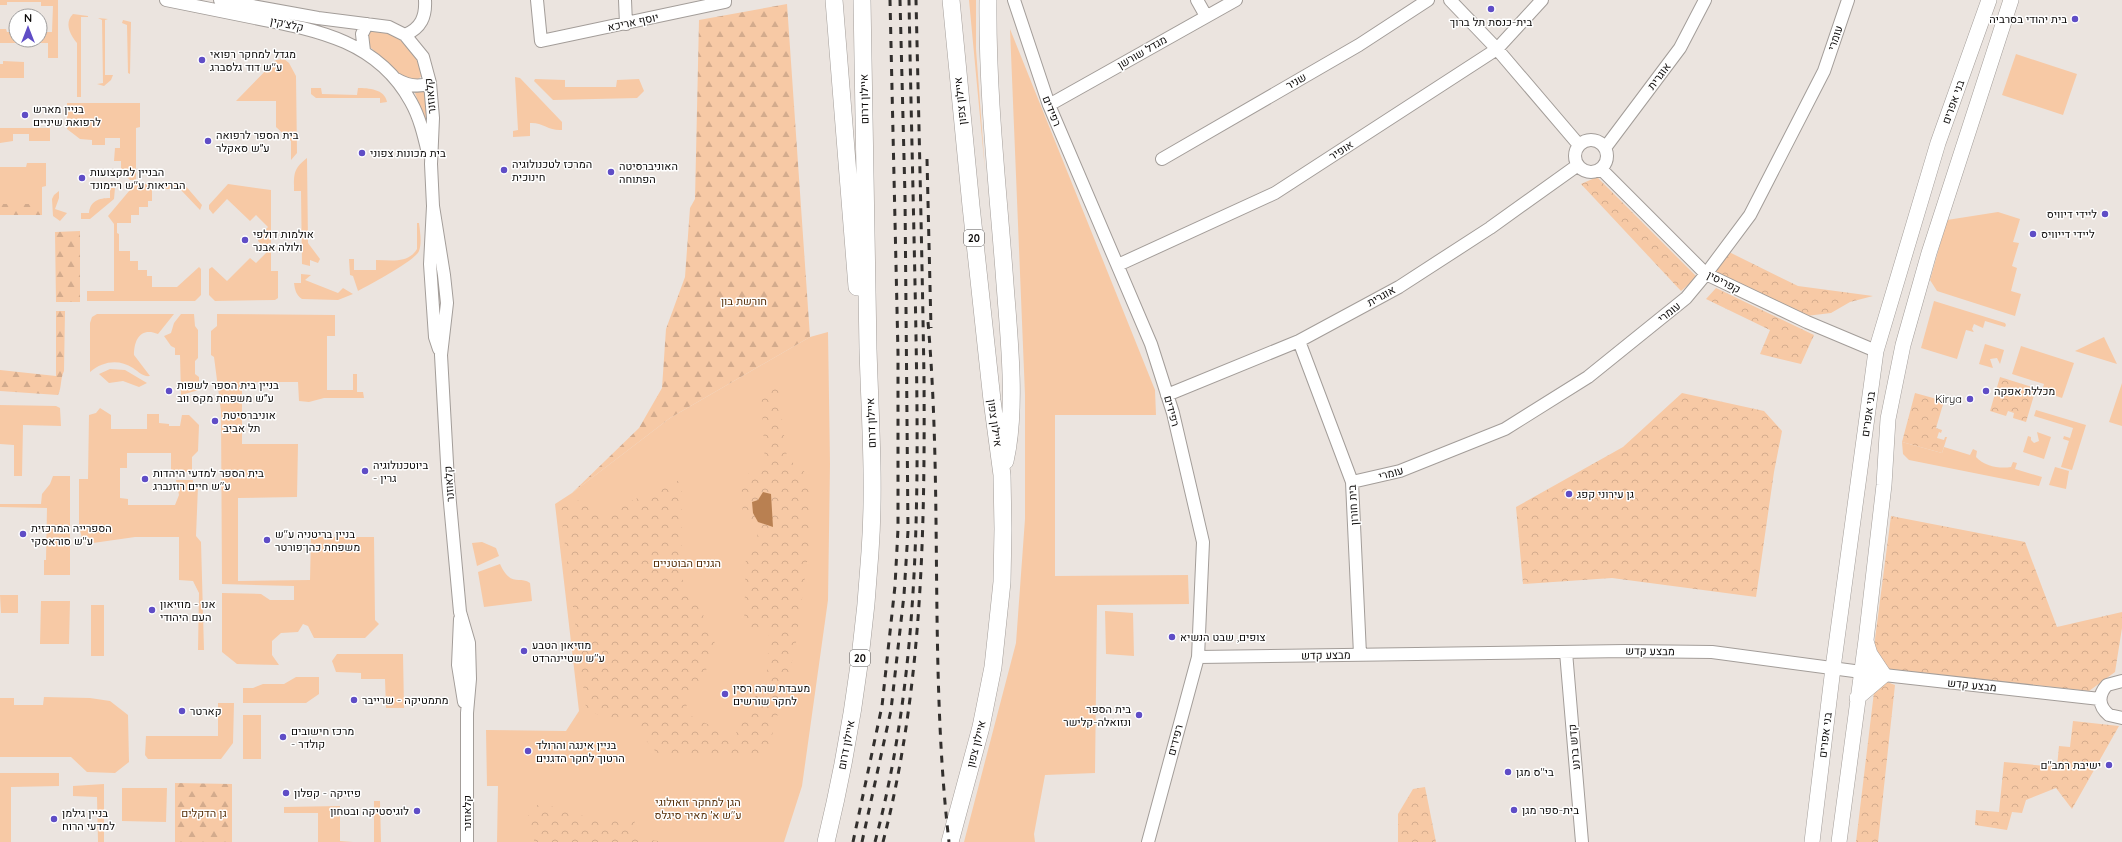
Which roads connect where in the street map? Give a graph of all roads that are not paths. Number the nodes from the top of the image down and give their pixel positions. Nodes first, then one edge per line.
1 (166, 0) edge
2 (220, 0) edge
3 (425, 0) edge
4 (537, 0) edge
5 (625, 0) edge
6 (834, 0) edge
7 (862, 0) edge
8 (951, 0) edge
9 (988, 0) edge
10 (1014, 0) edge
11 (1197, 0) edge
12 (1236, 0) edge
13 (1428, 0) edge
14 (1450, 0) edge
15 (1542, 0) edge
16 (1705, 0) edge
17 (1848, 0) edge
18 (1989, 0) edge
19 (2011, 0) edge
20 (725, 1) edge
21 (1206, 16) junction
22 (367, 24) junction
23 (626, 24) junction
24 (405, 34) junction
25 (1497, 49) junction
26 (364, 51) junction
27 (395, 78) junction
28 (430, 83) junction
29 (1049, 105) junction
30 (1579, 145) junction
31 (1605, 148) junction
32 (1162, 160) dead end
33 (431, 164) junction
34 (1578, 165) junction
35 (1601, 169) junction
36 (1118, 265) junction
37 (1706, 274) junction
38 (1299, 341) junction
39 (1876, 351) junction
40 (1167, 395) junction
41 (873, 472) junction
42 (1002, 475) junction
43 (1352, 482) junction
44 (1866, 640) junction
45 (1566, 652) junction
46 (1360, 654) junction
47 (1198, 657) junction
48 (1833, 668) junction
49 (1862, 671) junction
50 (1884, 675) junction
51 (2122, 681) edge
52 (1857, 698) junction
53 (2100, 699) junction
54 (2122, 718) edge
55 (467, 842) edge
56 (826, 842) edge
57 (950, 842) edge
58 (1148, 842) edge
59 (1582, 842) edge
60 (1812, 842) edge
61 (1839, 842) edge

1 - 26 street, קלצ'קין
2 - 22 street, קלצ'קין
3 - 24 street
4 - 23 street, יוסף אריכא
5 - 23 street
6 - 41 highway
7 - 41 highway, איילון דרום / 20
8 - 42 highway, איילון צפון / 20
9 - 42 highway
10 - 29 street, רפידים
11 - 21 street
12 - 21 street, מגדל שורשן
13 - 32 street, שניר
14 - 25 street
15 - 25 street, אופיר
16 - 31 street, אוגרית
17 - 37 street, עומרי
18 - 39 main road, בני אפרים
19 - 44 main road, בני אפרים
20 - 23 street, יוסף אריכא
21 - 29 street, מגדל שורשן
22 - 24 street, קלצ'קין
22 - 26 street
24 - 28 street, קלאוזנר
25 - 30 street
25 - 36 street, אופיר
26 - 27 street, קלצ'קין
27 - 28 street
27 - 33 street, קלאוזנר
28 - 33 street, קלאוזנר
29 - 36 street, רפידים
30 - 31 street
30 - 34 street
31 - 35 street
33 - 55 street, קלאוזנר
34 - 35 street
34 - 38 street, אוגרית
35 - 37 street, קפריסין
36 - 40 street, רפידים
37 - 39 street, קפריסין
37 - 43 street, עומרי
38 - 40 street, אוגרית
38 - 43 street, בית חורון
39 - 48 main road, בני אפרים
40 - 47 street, רפידים
41 - 56 highway, איילון דרום / 20
42 - 57 highway, איילון צפון / 20
43 - 46 street, בית חורון
44 - 49 main road, בני אפרים
44 - 50 main road
45 - 46 street, מבצע קדש
45 - 48 street, מבצע קדש
45 - 59 street, קדש ברנע
46 - 47 street, מבצע קדש
47 - 58 street, רפידים
48 - 49 street, מבצע קדש
48 - 60 main road, בני אפרים
49 - 50 street, מבצע קדש
49 - 52 main road, בני אפרים
50 - 52 main road
50 - 53 street, מבצע קדש
51 - 53 street
52 - 61 main road, בני אפרים
53 - 54 street

